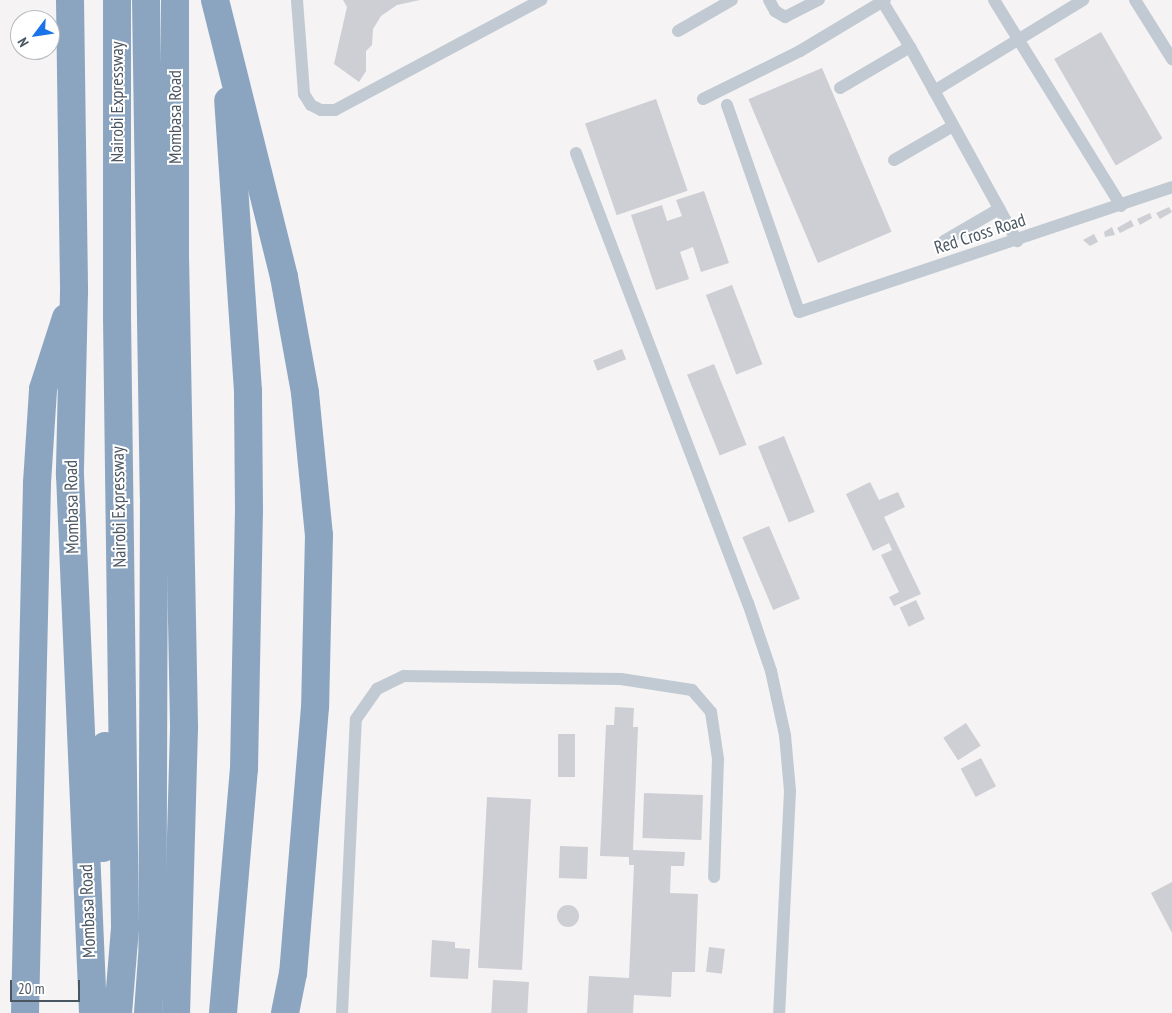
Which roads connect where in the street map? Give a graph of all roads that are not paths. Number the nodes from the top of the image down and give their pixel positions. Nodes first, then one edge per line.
1 (70, 0) edge
2 (117, 0) edge
3 (146, 0) edge
4 (175, 0) edge
5 (215, 0) edge
6 (220, 0) edge
7 (297, 0) edge
8 (542, 0) edge
9 (732, 0) edge
10 (768, 0) edge
11 (819, 0) edge
12 (994, 0) edge
13 (1083, 0) edge
14 (1135, 0) edge
15 (884, 1) edge
16 (678, 31) dead end
17 (1018, 39) junction
18 (910, 48) junction
19 (1172, 59) edge
20 (840, 88) dead end
21 (934, 91) junction
22 (703, 99) dead end
23 (727, 105) dead end
24 (953, 126) junction
25 (576, 153) dead end
26 (894, 160) dead end
27 (1172, 187) edge
28 (1120, 206) junction
29 (1000, 209) junction
30 (944, 240) dead end
31 (1017, 241) junction
32 (74, 292) junction
33 (117, 317) junction
34 (714, 877) dead end
35 (25, 1013) edge
36 (86, 1013) edge
37 (93, 1013) edge
38 (118, 1013) edge
39 (148, 1013) edge
40 (176, 1013) edge
41 (223, 1013) edge
42 (285, 1013) edge
43 (342, 1013) edge
44 (779, 1013) edge

1 - 32 highway, Mombasa Road
2 - 33 highway, Nairobi Expressway
3 - 39 highway, Nairobi Expressway
4 - 40 highway, Mombasa Road
5 - 42 highway
6 - 41 highway
7 - 8 lane
9 - 16 lane
10 - 11 lane
12 - 17 lane
13 - 17 lane
14 - 19 lane
15 - 18 lane
15 - 22 lane
17 - 21 lane
17 - 28 lane
18 - 20 lane
18 - 21 lane
21 - 24 lane
23 - 31 lane, Red Cross Road
24 - 26 lane
24 - 29 lane
25 - 44 lane
27 - 28 lane, Red Cross Road
28 - 31 lane, Red Cross Road
29 - 30 lane
29 - 31 lane
32 - 35 highway
32 - 37 highway, Mombasa Road
33 - 36 highway
33 - 38 highway, Nairobi Expressway
34 - 43 lane

